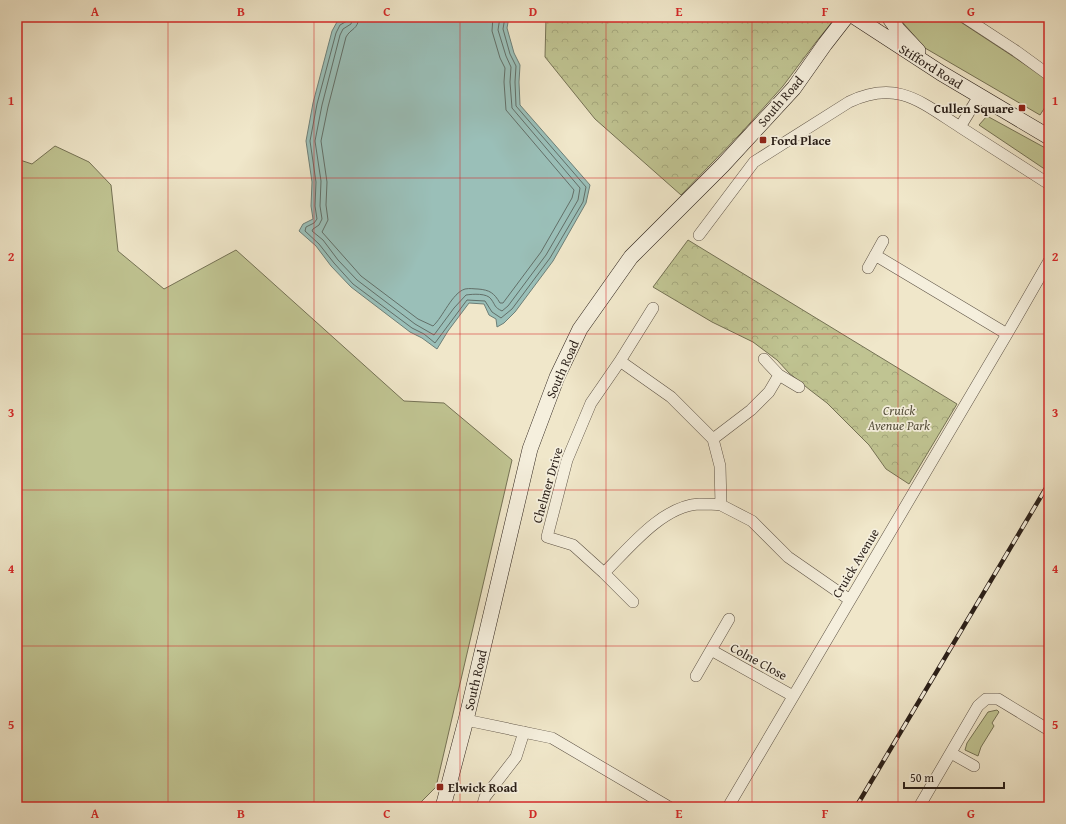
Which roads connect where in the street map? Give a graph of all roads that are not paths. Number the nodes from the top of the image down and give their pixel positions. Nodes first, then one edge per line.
1 (846, 17) edge
2 (855, 17) edge
3 (889, 17) edge
4 (964, 17) edge
5 (941, 73) junction
6 (1049, 75) edge
7 (979, 96) junction
8 (960, 127) junction
9 (1047, 132) edge
10 (1049, 184) edge
11 (699, 235) dead end
12 (883, 241) dead end
13 (875, 255) junction
14 (1049, 261) edge
15 (868, 268) dead end
16 (653, 308) dead end
17 (1008, 334) junction
18 (764, 359) dead end
19 (620, 361) junction
20 (779, 376) junction
21 (800, 387) dead end
22 (713, 439) junction
23 (721, 505) junction
24 (604, 573) junction
25 (850, 600) junction
26 (633, 602) dead end
27 (729, 618) dead end
28 (711, 650) junction
29 (696, 676) dead end
30 (793, 696) junction
31 (466, 720) junction
32 (1049, 730) edge
33 (524, 732) junction
34 (951, 753) junction
35 (974, 766) dead end
36 (443, 807) edge
37 (482, 807) edge
38 (669, 807) edge
39 (728, 807) edge
40 (919, 807) edge

1 - 31 main road, South Road
2 - 5 main road, Stifford Road
3 - 5 main road
4 - 6 street
5 - 7 main road, Stifford Road
7 - 8 street
7 - 9 main road, Stifford Road
8 - 10 street
8 - 11 street
12 - 13 street
13 - 15 street
13 - 17 street
14 - 17 street, Cruick Avenue
16 - 19 street, Chelmer Drive
17 - 25 street, Cruick Avenue
18 - 20 street
19 - 22 street
19 - 24 street, Chelmer Drive
20 - 21 street
20 - 22 street
22 - 23 street
23 - 24 street
23 - 25 street
24 - 26 street, Chelmer Drive
25 - 30 street, Cruick Avenue
27 - 28 street, Colne Close
28 - 29 street, Colne Close
28 - 30 street, Colne Close
30 - 39 street, Cruick Avenue
31 - 33 street
31 - 36 main road, South Road
32 - 34 street
33 - 37 street
33 - 38 street
34 - 35 street
34 - 40 street

